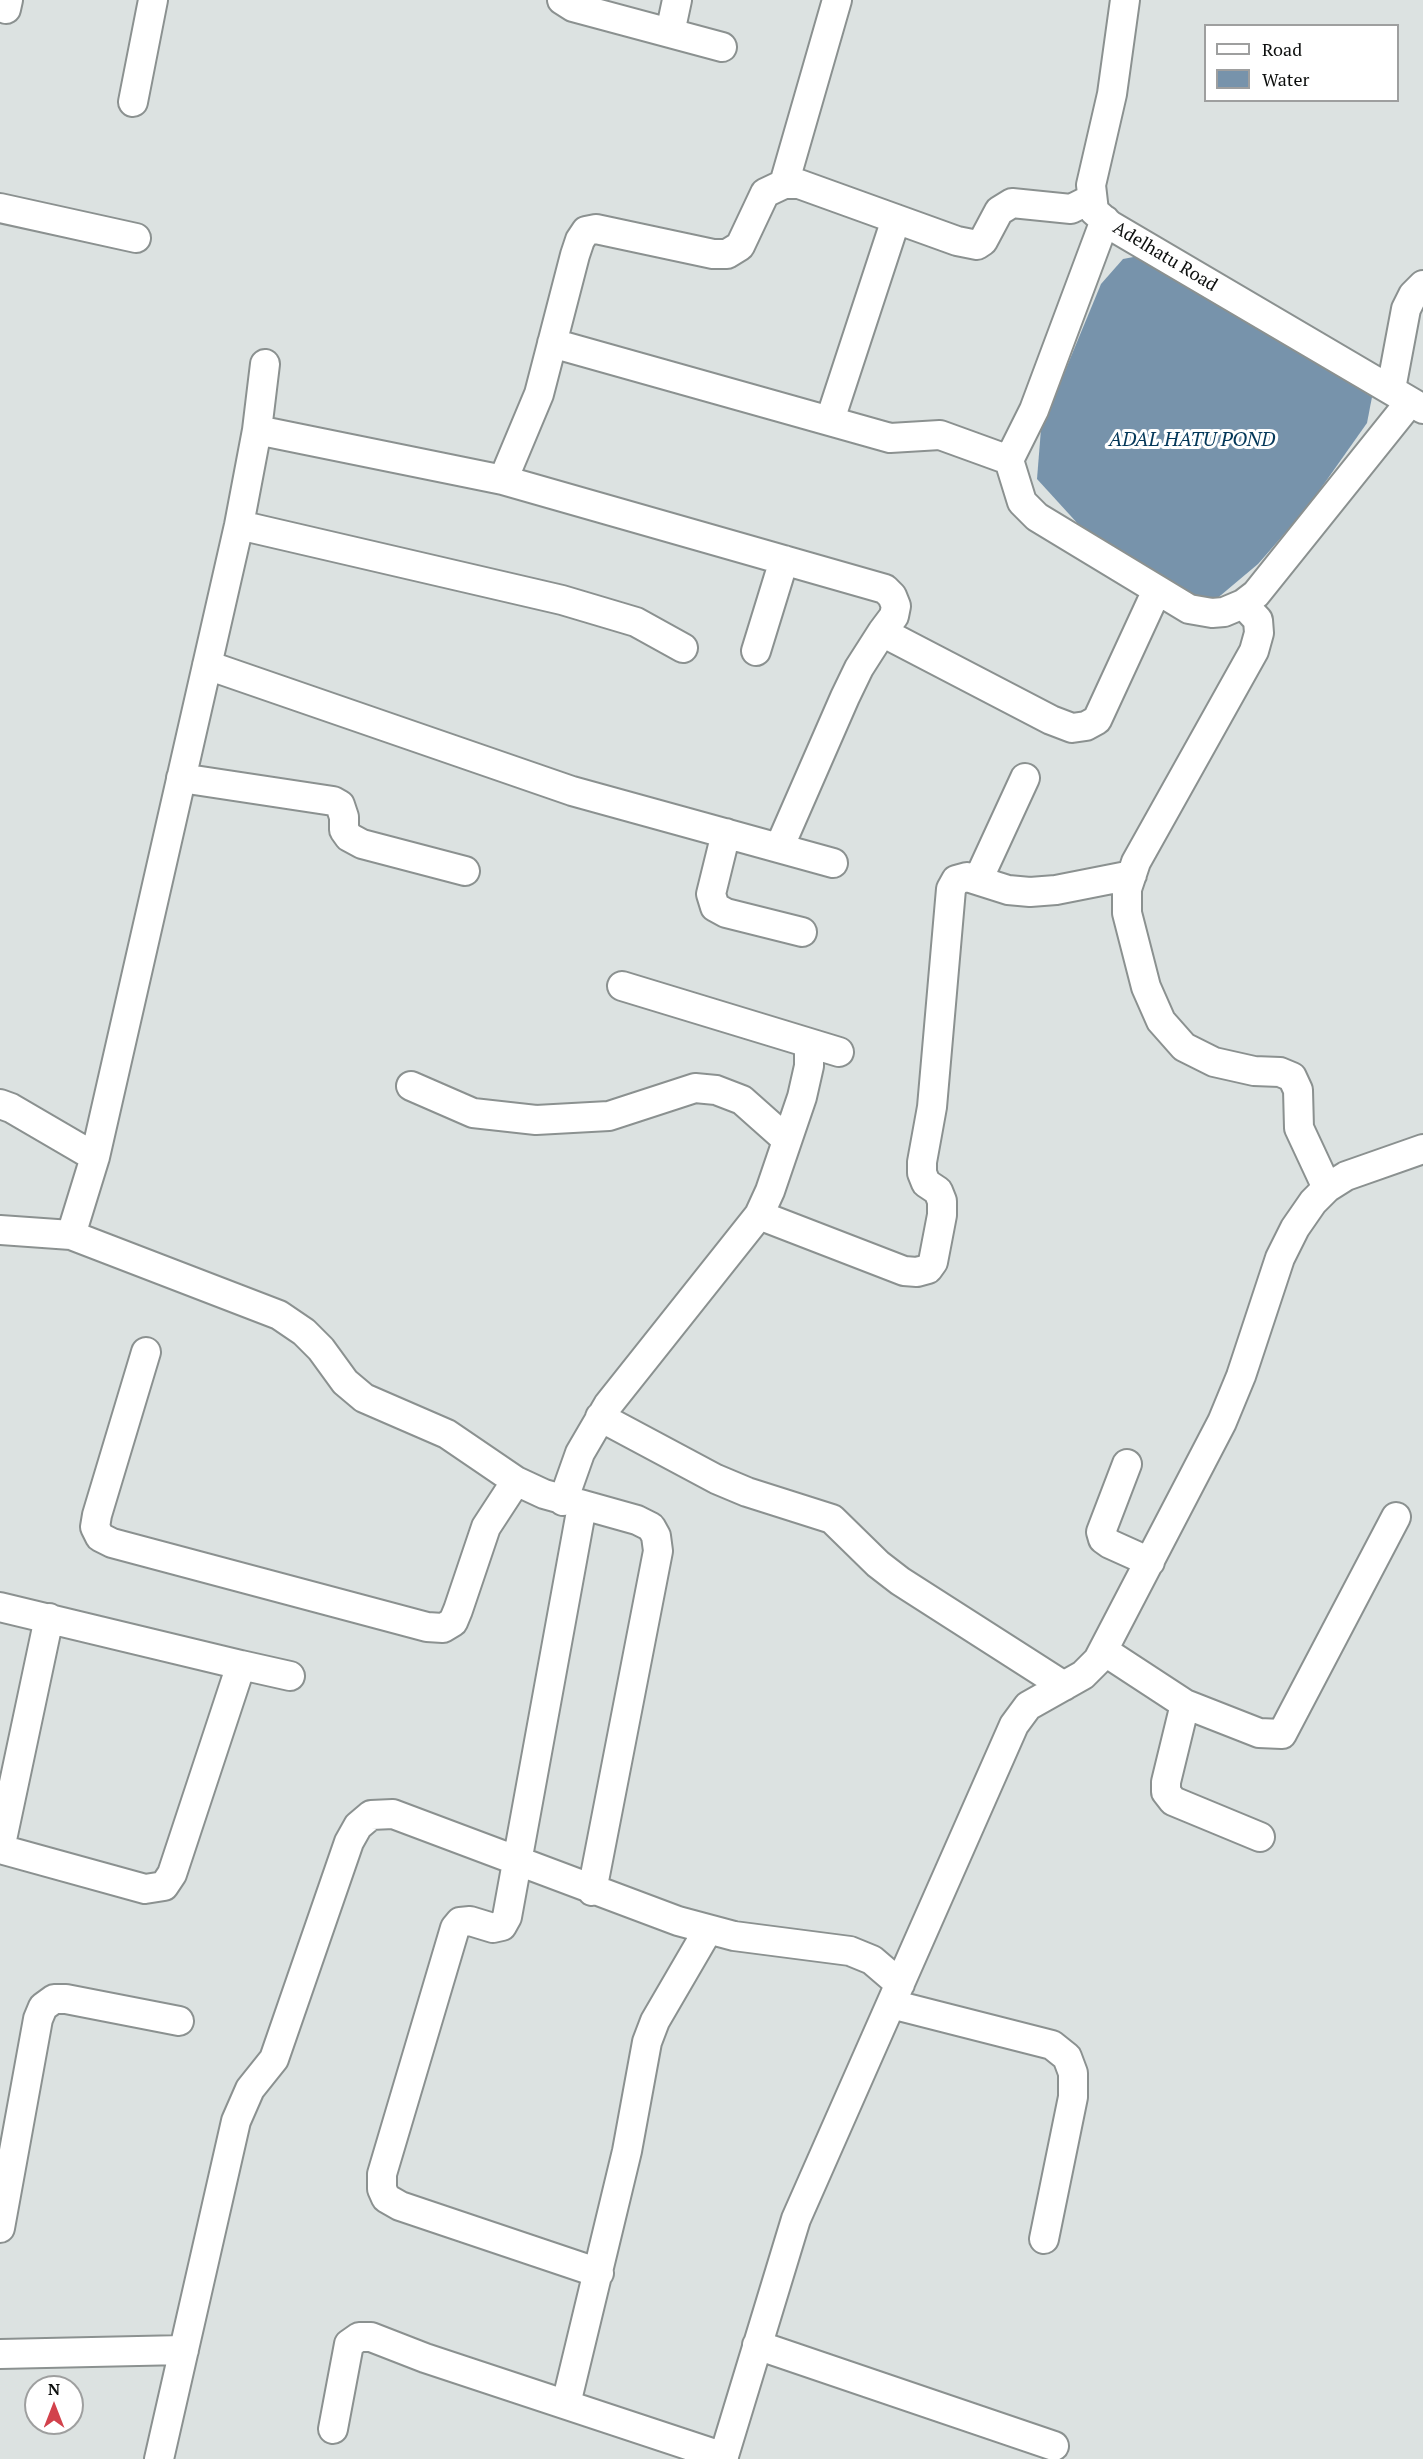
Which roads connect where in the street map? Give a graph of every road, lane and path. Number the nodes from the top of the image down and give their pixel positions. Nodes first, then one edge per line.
1 (153, 0) edge
2 (562, 0) edge
3 (677, 0) edge
4 (837, 0) edge
5 (1125, 0) edge
6 (670, 33) junction
7 (722, 47) dead end
8 (133, 102) dead end
9 (784, 184) junction
10 (0, 208) edge
11 (1098, 210) junction
12 (896, 219) junction
13 (136, 238) dead end
14 (1423, 285) edge
15 (552, 343) junction
16 (265, 364) dead end
17 (1408, 400) edge
18 (830, 420) junction
19 (257, 430) junction
20 (1009, 460) junction
21 (502, 480) junction
22 (239, 525) junction
23 (784, 560) junction
24 (1157, 590) junction
25 (1244, 604) junction
26 (882, 632) junction
27 (683, 648) dead end
28 (756, 651) dead end
29 (207, 666) junction
30 (181, 778) junction
31 (1025, 778) dead end
32 (726, 833) junction
33 (779, 848) junction
34 (833, 863) dead end
35 (465, 871) dead end
36 (1132, 875) junction
37 (978, 880) junction
38 (802, 932) dead end
39 (622, 986) dead end
40 (809, 1043) junction
41 (839, 1052) dead end
42 (411, 1086) dead end
43 (0, 1104) edge
44 (787, 1140) junction
45 (1423, 1149) edge
46 (95, 1157) junction
47 (1327, 1188) junction
48 (759, 1215) junction
49 (0, 1230) edge
50 (71, 1235) junction
51 (146, 1352) dead end
52 (600, 1417) junction
53 (1127, 1464) dead end
54 (516, 1481) junction
55 (572, 1504) junction
56 (1396, 1517) dead end
57 (1150, 1562) junction
58 (0, 1607) edge
59 (49, 1618) junction
60 (1104, 1651) junction
61 (241, 1665) junction
62 (290, 1676) dead end
63 (1064, 1686) junction
64 (1185, 1704) junction
65 (1260, 1837) dead end
66 (0, 1849) edge
67 (519, 1860) junction
68 (592, 1891) junction
69 (708, 1930) junction
70 (895, 1994) junction
71 (178, 2021) dead end
72 (0, 2228) edge
73 (1044, 2239) dead end
74 (599, 2272) junction
75 (758, 2345) junction
76 (184, 2350) junction
77 (0, 2354) edge
78 (566, 2404) junction
79 (333, 2429) dead end
80 (1054, 2446) dead end
81 (723, 2458) edge
82 (159, 2459) edge

1 - 8 street
2 - 6 street
3 - 6 street
4 - 9 street
5 - 11 street
6 - 7 street
9 - 12 street
9 - 15 street
10 - 13 street
11 - 12 street
11 - 17 street, Adelhatu Road
11 - 20 street
12 - 18 street
14 - 17 street
15 - 18 street
15 - 21 street
16 - 19 street
17 - 25 street
18 - 20 street
19 - 21 street
19 - 22 street
20 - 24 street
21 - 23 street
22 - 27 street
22 - 29 street
23 - 26 street
23 - 28 street
24 - 25 street
24 - 26 street
25 - 36 street
26 - 33 street
29 - 30 street
29 - 32 street
30 - 35 street
30 - 46 street
31 - 37 street
32 - 33 street
32 - 38 street
33 - 34 street
36 - 37 street
36 - 47 street
37 - 48 street
39 - 40 street
40 - 41 street
40 - 44 street
42 - 44 street
43 - 46 street
44 - 48 street
45 - 47 street
46 - 50 street
47 - 57 street
48 - 52 street
49 - 50 street
50 - 54 street
51 - 54 street
52 - 55 street
52 - 63 street
53 - 57 street
54 - 55 street
55 - 67 street
55 - 68 street
56 - 64 street
57 - 60 street
58 - 59 street
59 - 61 street
59 - 66 street
60 - 63 street
60 - 64 street
61 - 62 street
61 - 66 street
63 - 70 street
64 - 65 street
67 - 68 street
67 - 74 street
67 - 76 street
68 - 69 street
69 - 70 street
69 - 74 street
70 - 73 street
70 - 75 street
71 - 72 street
74 - 78 street
75 - 80 street
75 - 81 street
76 - 77 street
76 - 82 street
78 - 79 street
78 - 81 street

